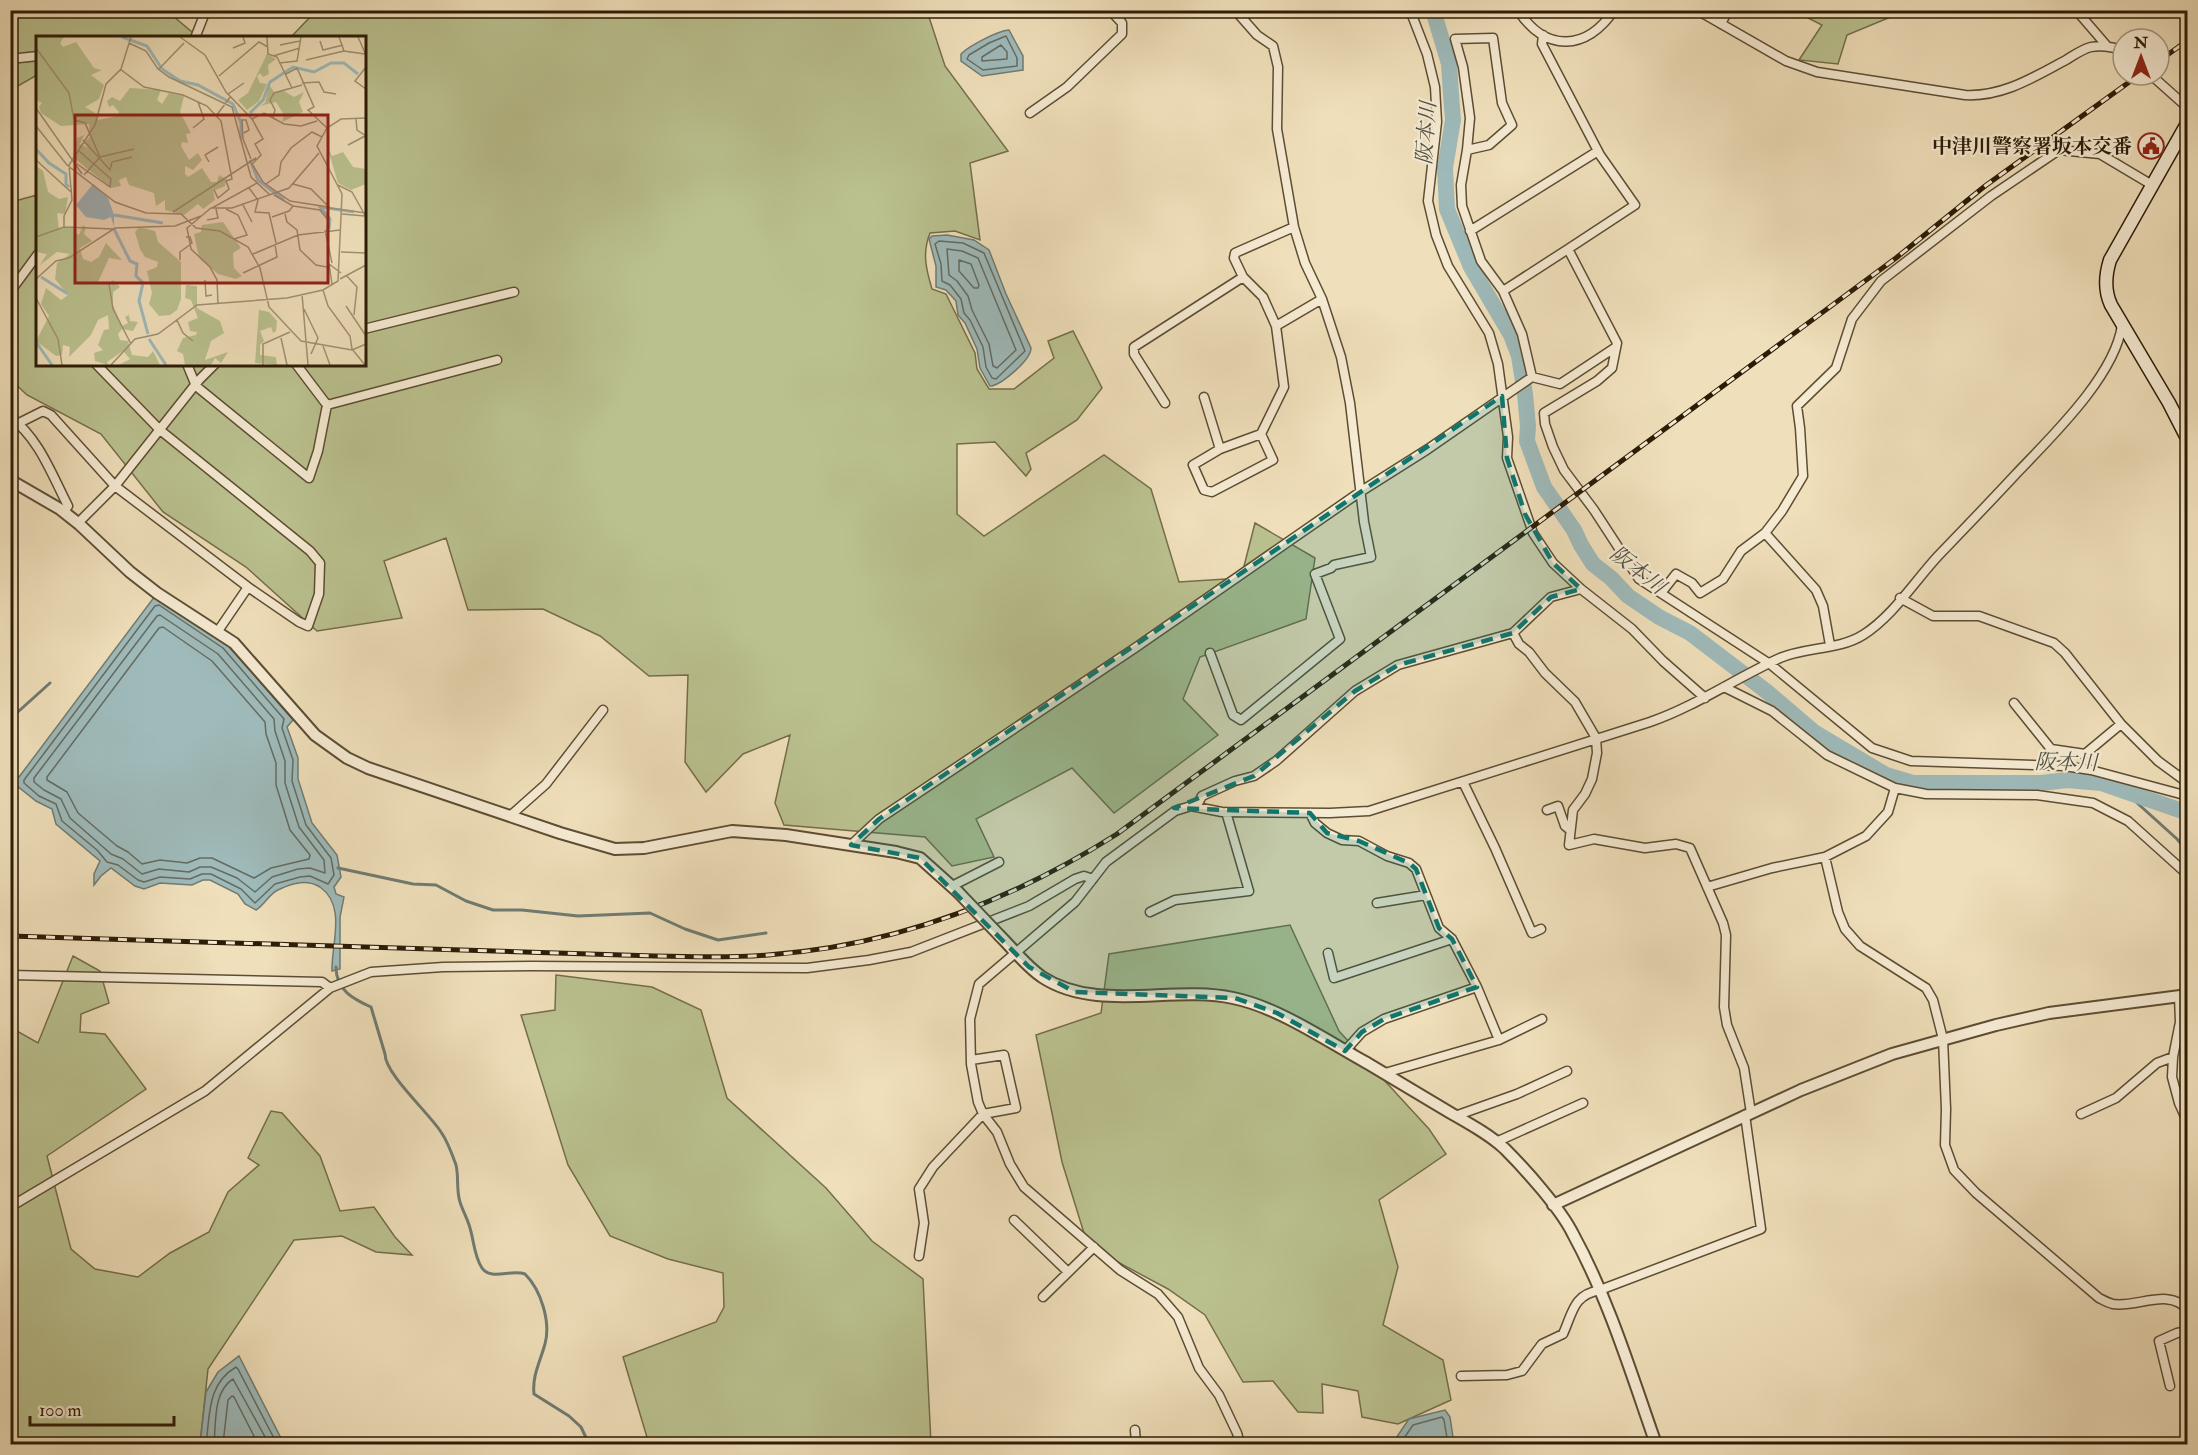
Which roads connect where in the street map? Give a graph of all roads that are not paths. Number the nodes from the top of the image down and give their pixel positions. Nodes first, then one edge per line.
1 (206, 10) edge
2 (1110, 10) edge
3 (1235, 10) edge
4 (1410, 10) edge
5 (1518, 10) edge
6 (1614, 10) edge
7 (1697, 10) edge
8 (1728, 10) edge
9 (2076, 10) edge
10 (1721, 24) junction
11 (1543, 35) junction
12 (196, 36) edge
13 (2107, 46) junction
14 (2111, 47) edge
15 (36, 56) edge
16 (10, 59) edge
17 (2163, 87) edge
18 (2187, 108) edge
19 (1030, 112) dead end
20 (2187, 122) edge
21 (1467, 150) junction
22 (1598, 151) junction
23 (2152, 185) junction
24 (1294, 226) junction
25 (1470, 231) junction
26 (1568, 249) junction
27 (36, 257) edge
28 (1243, 277) junction
29 (1503, 291) junction
30 (10, 292) edge
31 (514, 292) dead end
32 (1322, 299) junction
33 (2122, 325) junction
34 (1276, 326) junction
35 (366, 329) edge
36 (1616, 347) junction
37 (497, 360) dead end
38 (98, 366) edge
39 (188, 366) edge
40 (213, 366) edge
41 (298, 366) edge
42 (1532, 377) junction
43 (196, 386) junction
44 (1502, 396) junction
45 (1204, 397) dead end
46 (1166, 403) dead end
47 (327, 405) junction
48 (10, 417) edge
49 (19, 423) junction
50 (160, 430) junction
51 (1261, 434) junction
52 (2187, 440) edge
53 (1220, 449) junction
54 (10, 480) edge
55 (115, 486) junction
56 (1360, 492) junction
57 (64, 512) junction
58 (78, 523) junction
59 (1765, 533) junction
60 (248, 587) junction
61 (1581, 589) junction
62 (1661, 593) junction
63 (1900, 598) junction
64 (218, 631) junction
65 (1512, 633) junction
66 (1830, 645) junction
67 (1210, 653) dead end
68 (1766, 666) junction
69 (1724, 687) junction
70 (1705, 698) junction
71 (2014, 703) dead end
72 (603, 710) dead end
73 (2121, 724) junction
74 (1596, 738) junction
75 (1463, 782) junction
76 (2187, 783) edge
77 (1895, 788) junction
78 (2187, 796) edge
79 (1196, 807) junction
80 (1547, 810) dead end
81 (1226, 812) junction
82 (1310, 813) junction
83 (510, 816) junction
84 (1570, 830) junction
85 (851, 845) junction
86 (1825, 857) junction
87 (999, 862) dead end
88 (2187, 875) edge
89 (1093, 879) junction
90 (1707, 887) junction
91 (955, 889) junction
92 (1426, 895) junction
93 (1377, 903) dead end
94 (1150, 912) dead end
95 (1541, 929) dead end
96 (1452, 939) junction
97 (1016, 953) junction
98 (1328, 953) dead end
99 (10, 975) edge
100 (1477, 987) junction
101 (330, 988) junction
102 (2183, 996) edge
103 (1542, 1019) dead end
104 (1942, 1039) junction
105 (1499, 1040) junction
106 (1345, 1051) junction
107 (2173, 1058) junction
108 (971, 1060) junction
109 (1568, 1071) dead end
110 (1385, 1073) junction
111 (1583, 1103) dead end
112 (983, 1114) junction
113 (1748, 1114) junction
114 (2081, 1114) dead end
115 (1455, 1116) junction
116 (2187, 1123) edge
117 (1496, 1142) junction
118 (1553, 1205) junction
119 (10, 1207) edge
120 (1014, 1220) dead end
121 (1094, 1247) junction
122 (919, 1256) dead end
123 (1068, 1272) junction
124 (1600, 1290) junction
125 (1043, 1297) dead end
126 (2187, 1310) edge
127 (2187, 1331) edge
128 (1461, 1376) dead end
129 (2170, 1386) dead end
130 (1135, 1430) dead end
131 (1136, 1444) edge
132 (1240, 1444) edge
133 (1656, 1444) edge

1 - 12 street
2 - 19 street
3 - 24 street
4 - 44 street
5 - 11 street
6 - 11 street
7 - 10 street
8 - 10 street
9 - 13 street
10 - 13 street
11 - 22 street
13 - 14 street
15 - 16 street
17 - 18 street
20 - 23 main road
21 - 21 street
21 - 25 street
22 - 25 street
22 - 26 street
23 - 33 main road
23 - 59 street
24 - 28 street
24 - 32 street
25 - 29 street
26 - 29 street
26 - 36 street
27 - 30 street
28 - 34 street
28 - 46 street
29 - 42 street
31 - 35 street
32 - 34 street
32 - 56 street
33 - 52 main road
33 - 63 street
34 - 51 street
36 - 42 street
36 - 62 street
37 - 47 street
38 - 50 street
39 - 43 street
40 - 43 street
41 - 47 street
42 - 44 street
43 - 47 street
43 - 50 street
44 - 56 street
44 - 61 street
45 - 53 street
48 - 49 street
49 - 55 street
49 - 57 street
50 - 55 street
50 - 60 street
51 - 53 street
51 - 53 street
54 - 57 street
55 - 58 street
55 - 60 street
56 - 67 street
56 - 85 street
57 - 58 street
58 - 64 street
59 - 62 street
59 - 66 street
60 - 64 street
61 - 65 street
61 - 70 street
62 - 68 street
63 - 66 street
63 - 73 street
64 - 83 street
65 - 74 street
65 - 79 street
66 - 68 street
68 - 69 street
68 - 78 street
69 - 70 street
69 - 77 street
70 - 74 street
71 - 73 street
72 - 83 street
73 - 76 street
74 - 75 street
74 - 84 street
75 - 82 street
75 - 95 street
77 - 86 street
77 - 88 street
79 - 81 street
79 - 89 street
80 - 84 street
81 - 82 street
81 - 94 street
82 - 92 street
83 - 85 street
84 - 90 street
85 - 91 street
86 - 90 street
86 - 104 street
87 - 91 street
89 - 97 street
89 - 101 street
90 - 113 street
91 - 97 street, bridge
92 - 93 street
92 - 96 street
96 - 98 street
96 - 100 street
97 - 106 street
97 - 108 street
99 - 101 street
100 - 105 street
100 - 106 street
101 - 119 street
102 - 104 street
102 - 107 street
103 - 105 street
104 - 113 street
104 - 126 street
105 - 110 street
106 - 110 street
107 - 114 street
107 - 116 street
108 - 112 street
108 - 112 street
109 - 115 street
110 - 115 street
111 - 117 street
112 - 121 street
112 - 122 street
113 - 118 street
113 - 124 street
115 - 117 street
117 - 118 street
118 - 124 street
120 - 123 street
121 - 123 street
121 - 132 street
123 - 125 street
124 - 128 street
124 - 133 street
127 - 129 street
130 - 131 street

